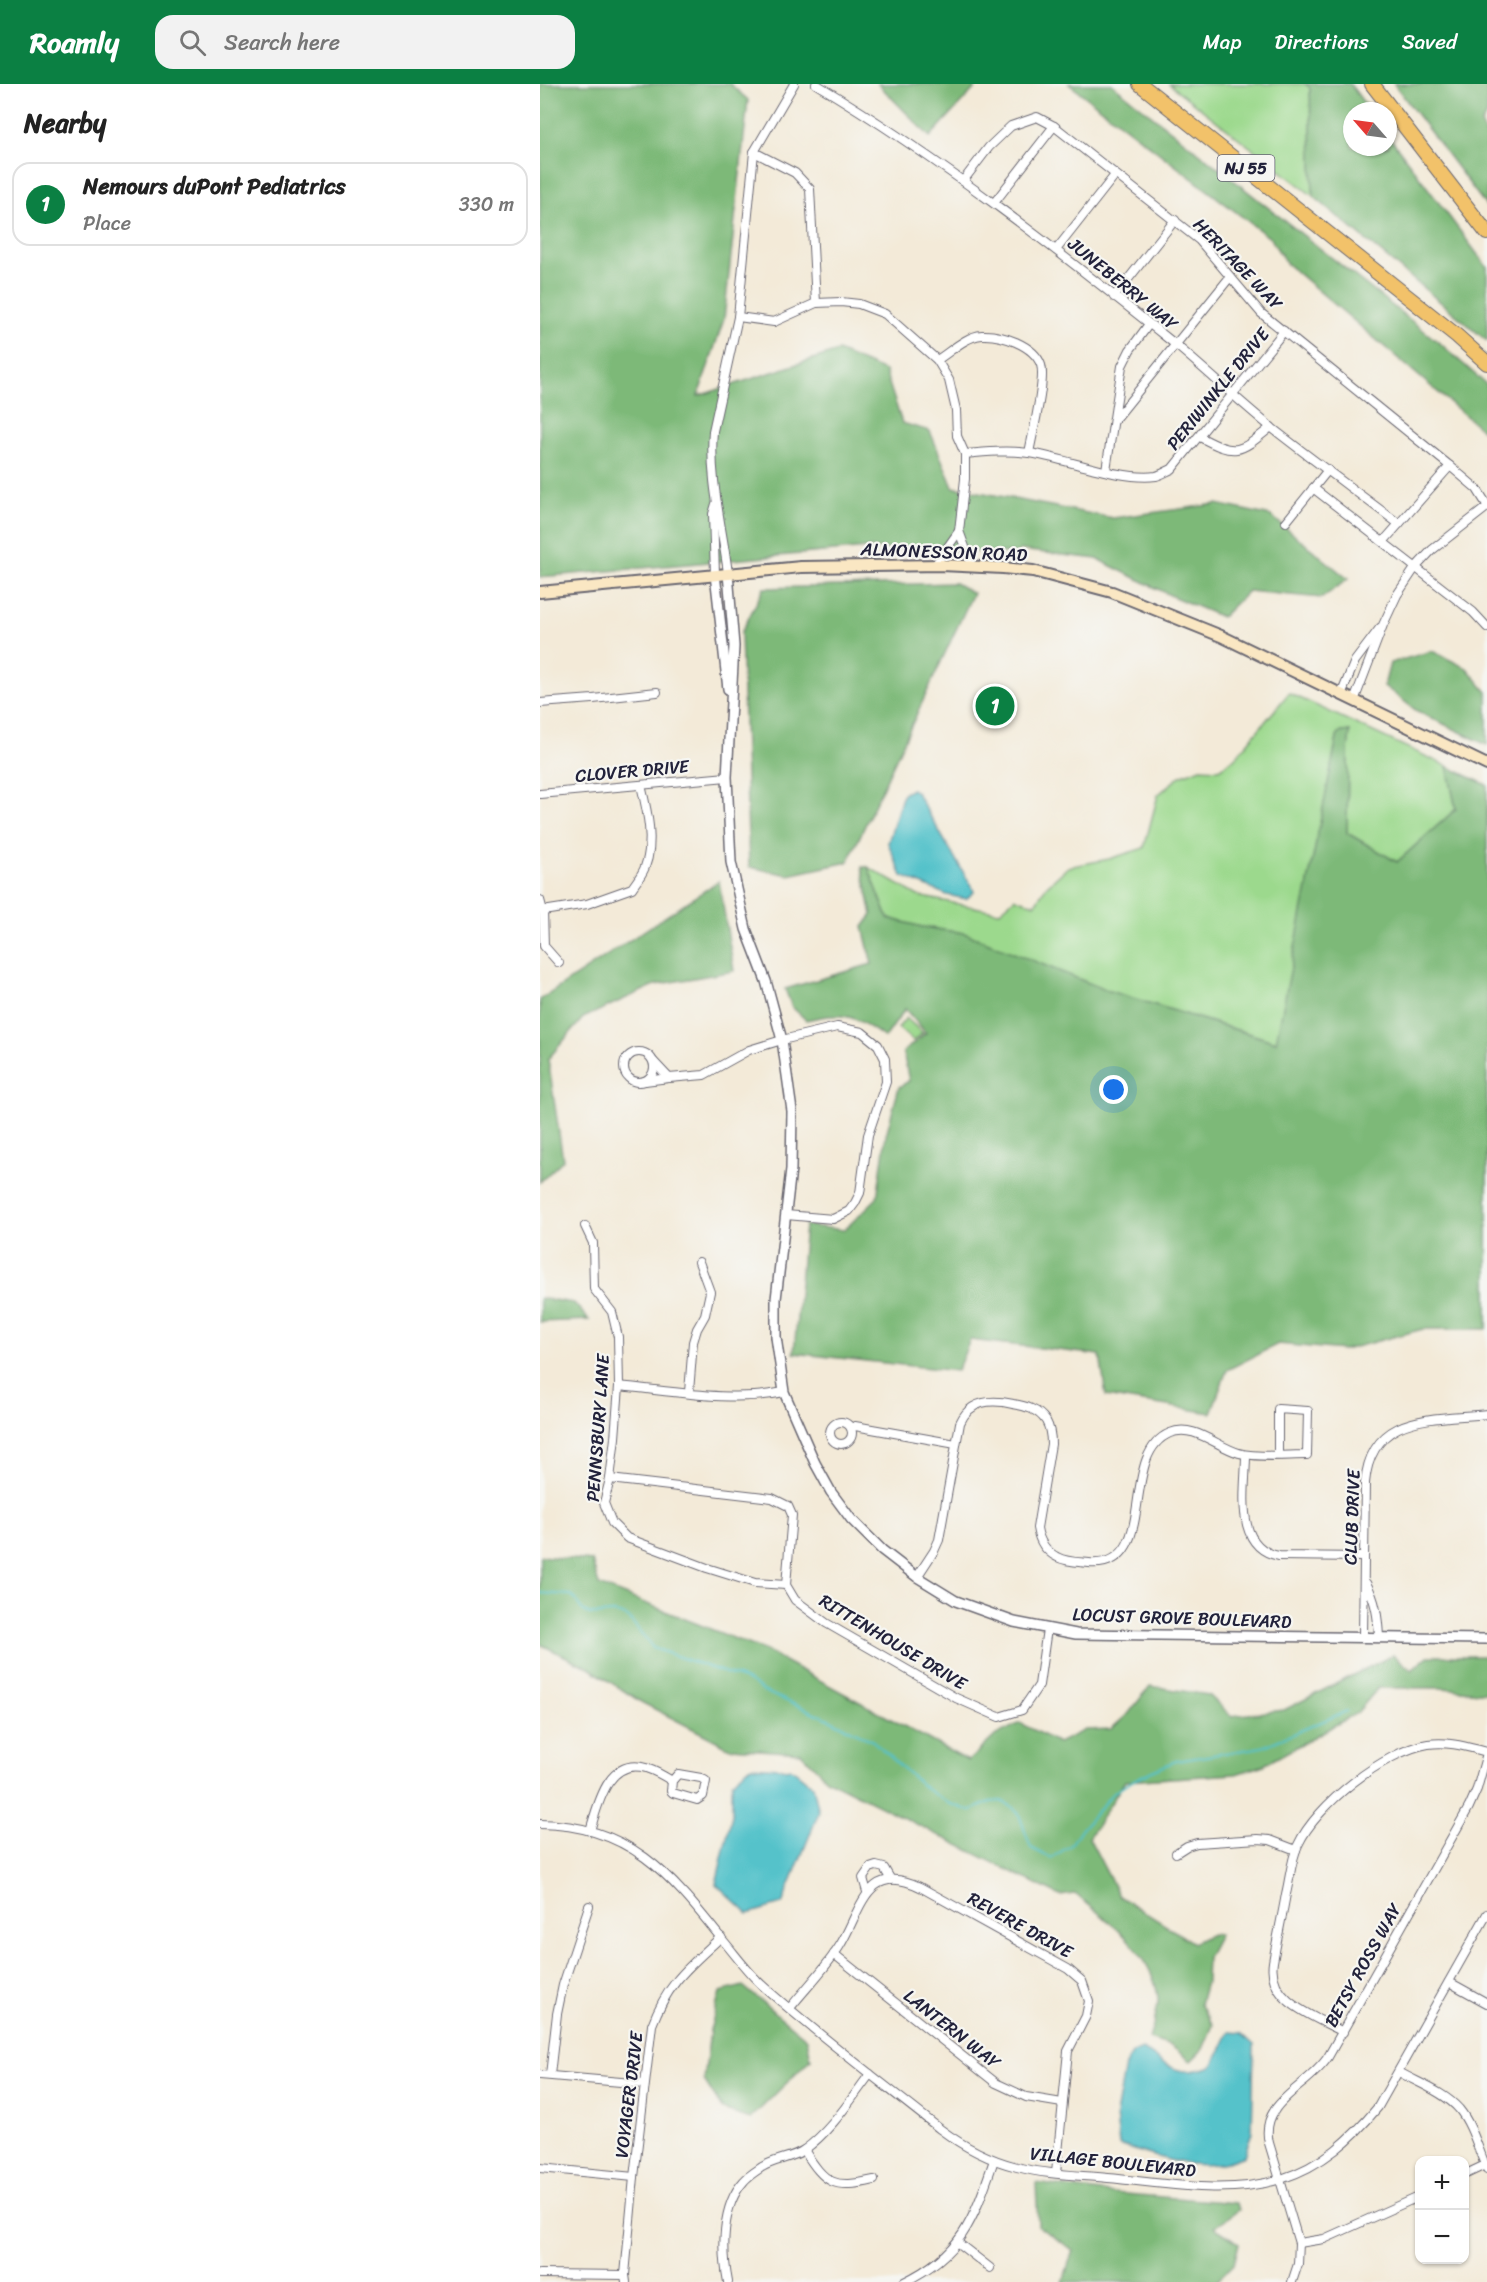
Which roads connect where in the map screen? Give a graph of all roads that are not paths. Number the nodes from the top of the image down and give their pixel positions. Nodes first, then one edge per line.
1 (794, 84) edge
2 (816, 84) edge
3 (1140, 84) edge
4 (1372, 84) edge
5 (1054, 126) junction
6 (754, 152) junction
7 (1115, 175) junction
8 (963, 181) junction
9 (994, 203) junction
10 (1174, 220) junction
11 (1487, 233) edge
12 (1056, 250) junction
13 (1230, 277) junction
14 (1114, 297) junction
15 (816, 303) junction
16 (738, 317) junction
17 (1149, 324) junction
18 (1284, 331) junction
19 (1176, 346) junction
20 (937, 360) junction
21 (1487, 363) edge
22 (1233, 393) junction
23 (1114, 421) junction
24 (1271, 427) junction
25 (1200, 437) junction
26 (1029, 453) junction
27 (965, 454) junction
28 (1450, 465) junction
29 (1106, 470) junction
30 (1328, 470) junction
31 (1313, 488) junction
32 (717, 503) junction
33 (1487, 506) edge
34 (1286, 522) dead end
35 (1399, 524) junction
36 (959, 531) junction
37 (1383, 542) junction
38 (935, 565) junction
39 (972, 566) junction
40 (1415, 568) junction
41 (728, 573) junction
42 (715, 574) junction
43 (540, 592) edge
44 (1383, 625) junction
45 (1487, 627) edge
46 (657, 692) dead end
47 (1341, 694) junction
48 (730, 697) junction
49 (1354, 701) junction
50 (540, 703) edge
51 (1487, 765) edge
52 (728, 777) junction
53 (642, 785) junction
54 (540, 794) edge
55 (540, 900) edge
56 (543, 911) junction
57 (559, 963) dead end
58 (782, 1040) junction
59 (652, 1060) junction
60 (669, 1078) junction
61 (644, 1081) junction
62 (786, 1215) junction
63 (585, 1226) dead end
64 (699, 1262) dead end
65 (619, 1386) junction
66 (689, 1392) junction
67 (784, 1392) junction
68 (1487, 1414) edge
69 (850, 1428) dead end
70 (956, 1444) junction
71 (1278, 1454) junction
72 (1246, 1455) junction
73 (610, 1479) junction
74 (1364, 1557) junction
75 (917, 1577) junction
76 (1365, 1581) junction
77 (786, 1585) junction
78 (1047, 1629) junction
79 (1363, 1637) junction
80 (1379, 1637) junction
81 (1487, 1639) edge
82 (1487, 1752) edge
83 (672, 1781) junction
84 (540, 1824) edge
85 (590, 1831) junction
86 (1296, 1850) junction
87 (1176, 1853) dead end
88 (891, 1880) junction
89 (867, 1892) junction
90 (589, 1906) dead end
91 (1487, 1914) edge
92 (721, 1937) junction
93 (834, 1954) junction
94 (1449, 1982) junction
95 (1487, 2003) edge
96 (790, 2008) junction
97 (1343, 2032) junction
98 (1399, 2072) junction
99 (870, 2074) junction
100 (540, 2075) edge
101 (550, 2075) junction
102 (644, 2084) junction
103 (1062, 2103) junction
104 (804, 2150) junction
105 (994, 2160) junction
106 (1486, 2167) edge
107 (540, 2168) edge
108 (1056, 2173) junction
109 (1469, 2173) edge
110 (634, 2177) junction
111 (874, 2180) dead end
112 (1280, 2180) junction
113 (1415, 2198) edge
114 (958, 2242) junction
115 (1299, 2243) junction
116 (990, 2268) dead end
117 (540, 2274) edge
118 (626, 2278) edge
119 (728, 2282) edge
120 (904, 2282) edge
121 (1292, 2282) edge

1 - 6 street
2 - 8 street, JUNEBERRY WAY
3 - 21 highway, NJ 55
4 - 11 highway
5 - 7 street, HERITAGE WAY
5 - 8 street, HERITAGE WAY
5 - 9 street
6 - 15 street
6 - 16 street
7 - 10 street, HERITAGE WAY
7 - 12 street
8 - 9 street, JUNEBERRY WAY
9 - 12 street, JUNEBERRY WAY
10 - 13 street, HERITAGE WAY
10 - 14 street
12 - 14 street, JUNEBERRY WAY
13 - 18 street, HERITAGE WAY
13 - 19 street
14 - 17 street, JUNEBERRY WAY
15 - 16 street
15 - 20 street
16 - 32 street
17 - 19 street, JUNEBERRY WAY
17 - 23 street
18 - 22 street, PERIWINKLE DRIVE
18 - 28 street, HERITAGE WAY
19 - 22 street, JUNEBERRY WAY
19 - 23 street
20 - 26 street
20 - 27 street
22 - 24 street, JUNEBERRY WAY
22 - 25 street, PERIWINKLE DRIVE
23 - 29 street
24 - 25 street
24 - 30 street, JUNEBERRY WAY
25 - 29 street, PERIWINKLE DRIVE
26 - 27 street, PERIWINKLE DRIVE
26 - 29 street, PERIWINKLE DRIVE
27 - 36 street
28 - 33 street, HERITAGE WAY
28 - 35 street
30 - 31 street
30 - 35 street, JUNEBERRY WAY
31 - 34 street
31 - 37 street
32 - 41 street
32 - 42 street
33 - 40 street
35 - 37 street
36 - 38 street
36 - 39 street
37 - 40 street
38 - 39 main road, ALMONESSON ROAD
38 - 41 main road, ALMONESSON ROAD
39 - 47 main road, ALMONESSON ROAD
40 - 44 street
40 - 45 street
41 - 42 main road, ALMONESSON ROAD
41 - 48 street
42 - 43 main road, ALMONESSON ROAD
42 - 48 street
44 - 47 street
44 - 49 street
46 - 50 street
47 - 49 main road, ALMONESSON ROAD
48 - 52 street, LOCUST GROVE BOULEVARD
49 - 51 main road, ALMONESSON ROAD
52 - 53 street, CLOVER DRIVE
52 - 58 street, LOCUST GROVE BOULEVARD
53 - 54 street, CLOVER DRIVE
53 - 56 street
55 - 56 street
56 - 57 street
58 - 60 street
58 - 62 street, LOCUST GROVE BOULEVARD
58 - 62 street
59 - 60 street
59 - 61 street
59 - 61 street
60 - 61 street
62 - 67 street, LOCUST GROVE BOULEVARD
63 - 65 street, PENNSBURY LANE
64 - 66 street
65 - 66 street
65 - 73 street, PENNSBURY LANE
66 - 67 street
67 - 75 street, LOCUST GROVE BOULEVARD
68 - 74 street, CLUB DRIVE
69 - 70 street
70 - 72 street
70 - 75 street
71 - 71 street
71 - 72 street
72 - 74 street
73 - 77 street, PENNSBURY LANE
73 - 77 street
74 - 76 street, CLUB DRIVE
75 - 78 street, LOCUST GROVE BOULEVARD
76 - 79 street, CLUB DRIVE
76 - 80 street
77 - 78 street, RITTENHOUSE DRIVE
78 - 79 street, LOCUST GROVE BOULEVARD
79 - 80 street, LOCUST GROVE BOULEVARD
80 - 81 street, LOCUST GROVE BOULEVARD
82 - 86 street
82 - 97 street, BETSY ROSS WAY
83 - 83 street
83 - 85 street
84 - 85 street, VILLAGE BOULEVARD
85 - 92 street, VILLAGE BOULEVARD
86 - 87 street
86 - 97 street
88 - 89 street
88 - 89 street, REVERE DRIVE
88 - 103 street, REVERE DRIVE
89 - 93 street, REVERE DRIVE
90 - 101 street
91 - 94 street, VILLAGE BOULEVARD
92 - 96 street, VILLAGE BOULEVARD
92 - 102 street, VOYAGER DRIVE
93 - 96 street, REVERE DRIVE
93 - 103 street, LANTERN WAY
94 - 95 street
94 - 98 street, VILLAGE BOULEVARD
96 - 99 street, VILLAGE BOULEVARD
97 - 112 street, BETSY ROSS WAY
98 - 106 street
98 - 112 street, VILLAGE BOULEVARD
99 - 104 street
99 - 105 street, VILLAGE BOULEVARD
100 - 101 street
101 - 102 street
102 - 110 street, VOYAGER DRIVE
103 - 108 street, REVERE DRIVE
104 - 111 street
104 - 119 street
105 - 108 street, VILLAGE BOULEVARD
105 - 114 street
106 - 109 street
107 - 110 street
108 - 112 street, VILLAGE BOULEVARD
110 - 118 street, VOYAGER DRIVE
112 - 115 street, BETSY ROSS WAY
113 - 115 street
114 - 116 street
114 - 120 street
115 - 121 street
117 - 118 street

